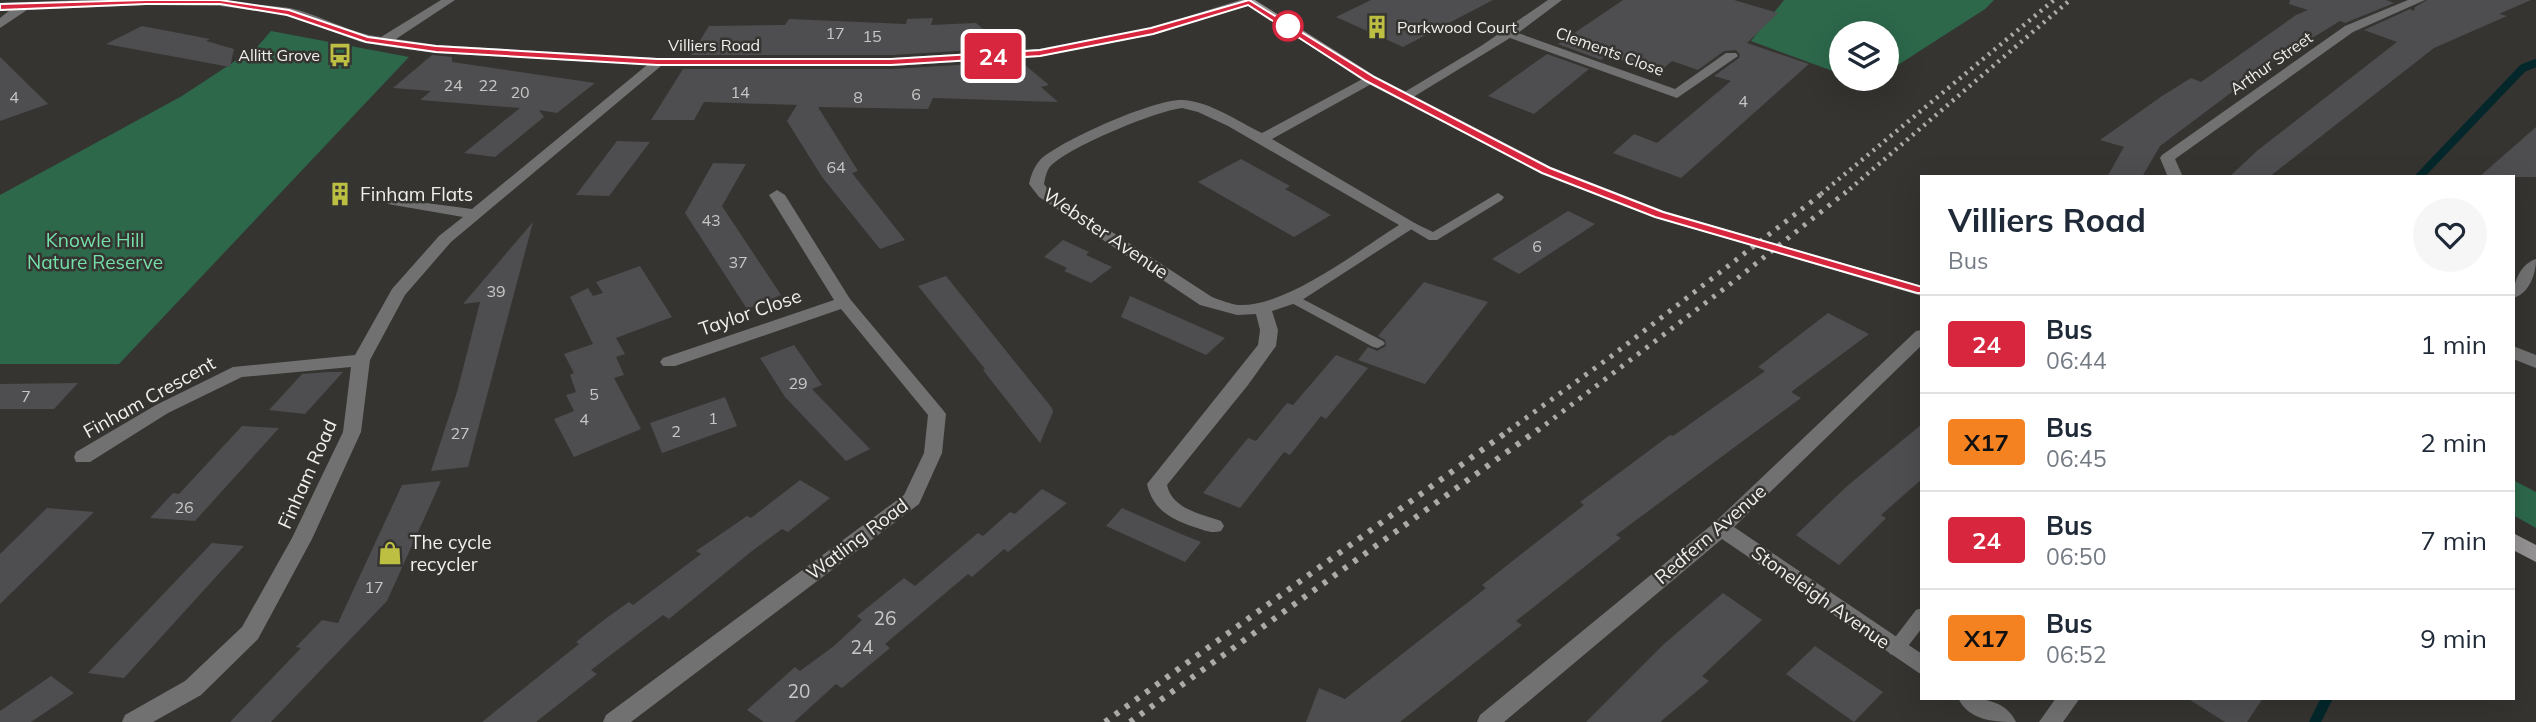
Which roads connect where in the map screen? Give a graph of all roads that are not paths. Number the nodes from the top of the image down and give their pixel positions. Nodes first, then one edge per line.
1 (449, 0) edge
2 (1556, 0) edge
3 (2419, 0) edge
4 (1248, 1) edge
5 (24, 6) junction
6 (0, 7) edge
7 (0, 24) edge
8 (1507, 33) junction
9 (383, 42) junction
10 (1731, 56) dead end
11 (657, 62) junction
12 (1370, 79) junction
13 (1405, 96) junction
14 (1262, 139) junction
15 (2175, 175) edge
16 (777, 195) dead end
17 (1498, 197) dead end
18 (393, 201) dead end
19 (476, 214) junction
20 (1410, 225) junction
21 (2536, 264) edge
22 (1920, 289) edge
23 (2515, 290) edge
24 (1293, 298) junction
25 (844, 302) junction
26 (1262, 309) junction
27 (1920, 337) edge
28 (1378, 344) dead end
29 (2515, 353) edge
30 (361, 360) junction
31 (669, 362) dead end
32 (2536, 362) edge
33 (83, 457) dead end
34 (1214, 526) dead end
35 (1720, 528) junction
36 (2515, 542) edge
37 (2536, 554) edge
38 (1920, 618) edge
39 (1896, 649) junction
40 (1920, 665) edge
41 (1972, 700) edge
42 (2067, 700) edge
43 (134, 722) edge
44 (614, 722) edge
45 (1488, 722) edge
46 (2005, 722) edge
47 (2050, 722) edge

1 - 9 street
2 - 8 street
3 - 15 street, Arthur Street
4 - 11 street, Villiers Road
4 - 12 street
5 - 6 street, Villiers Road
5 - 7 street
5 - 9 street, Villiers Road
8 - 10 street, Clements Close
8 - 13 street
9 - 11 street, Villiers Road
11 - 19 street, Finham Road
12 - 13 street
12 - 14 street
13 - 22 street
14 - 20 street, Webster Avenue
14 - 26 street, Webster Avenue
16 - 25 street, Watling Road
17 - 20 lane
18 - 19 street
19 - 30 street, Finham Road
20 - 24 street, Webster Avenue
21 - 23 street
24 - 26 street, Webster Avenue
24 - 28 lane
25 - 31 street, Taylor Close
25 - 44 street, Watling Road
26 - 34 street
27 - 35 street, Redfern Avenue
29 - 32 street
30 - 33 street, Finham Crescent
30 - 43 street, Finham Road
35 - 39 street, Stoneleigh Avenue
35 - 45 street, Redfern Avenue
36 - 37 street
38 - 39 lane
39 - 40 street, Stoneleigh Avenue
41 - 46 street
42 - 47 street

